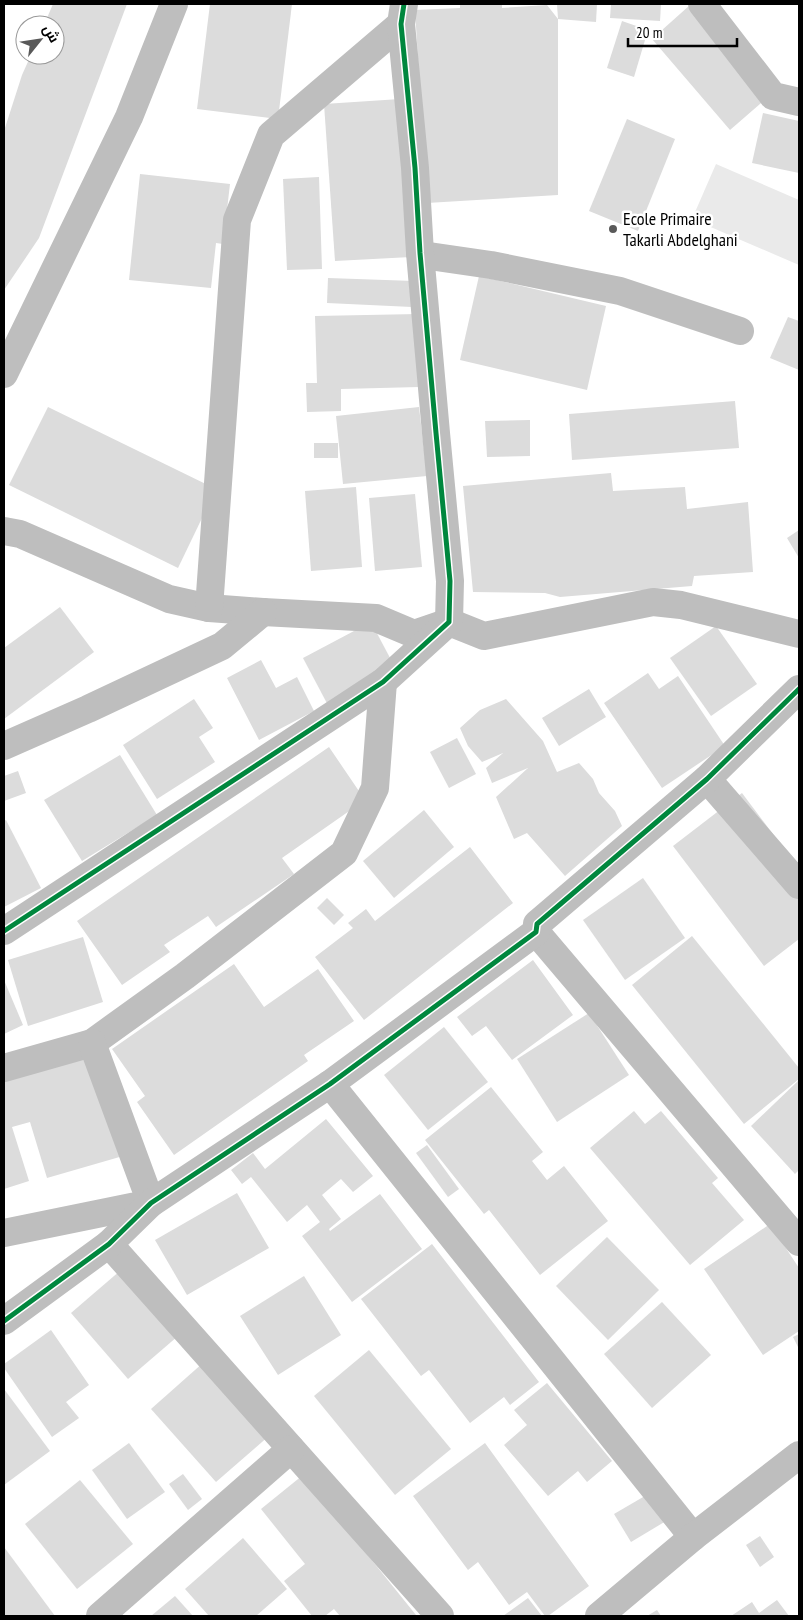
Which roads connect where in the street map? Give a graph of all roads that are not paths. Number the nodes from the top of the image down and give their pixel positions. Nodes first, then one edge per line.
1 (174, 4) edge
2 (702, 4) edge
3 (403, 14) edge
4 (799, 102) edge
5 (420, 252) junction
6 (740, 331) dead end
7 (4, 374) edge
8 (4, 531) edge
9 (209, 608) junction
10 (263, 612) junction
11 (449, 622) junction
12 (799, 634) edge
13 (383, 682) junction
14 (799, 689) edge
15 (4, 746) edge
16 (707, 779) junction
17 (799, 885) edge
18 (4, 931) edge
19 (536, 932) junction
20 (92, 1044) junction
21 (4, 1068) edge
22 (330, 1084) junction
23 (150, 1203) junction
24 (4, 1232) edge
25 (799, 1242) edge
26 (109, 1244) junction
27 (4, 1321) edge
28 (292, 1449) junction
29 (799, 1456) edge
30 (693, 1537) junction
31 (100, 1616) edge
32 (440, 1616) edge
33 (600, 1616) edge

1 - 7 street
2 - 4 street
3 - 5 street
3 - 9 street
5 - 6 street
5 - 11 street
8 - 9 street
9 - 10 street
10 - 11 street
10 - 15 street
11 - 12 street
11 - 13 street
13 - 18 street
13 - 20 street
14 - 16 street
16 - 17 street
16 - 19 street
19 - 22 street
19 - 25 street
20 - 21 street
20 - 23 street
22 - 23 street
22 - 30 street
23 - 24 street
23 - 26 street
26 - 27 street
26 - 28 street
28 - 31 street
28 - 32 street
29 - 30 street
30 - 33 street

